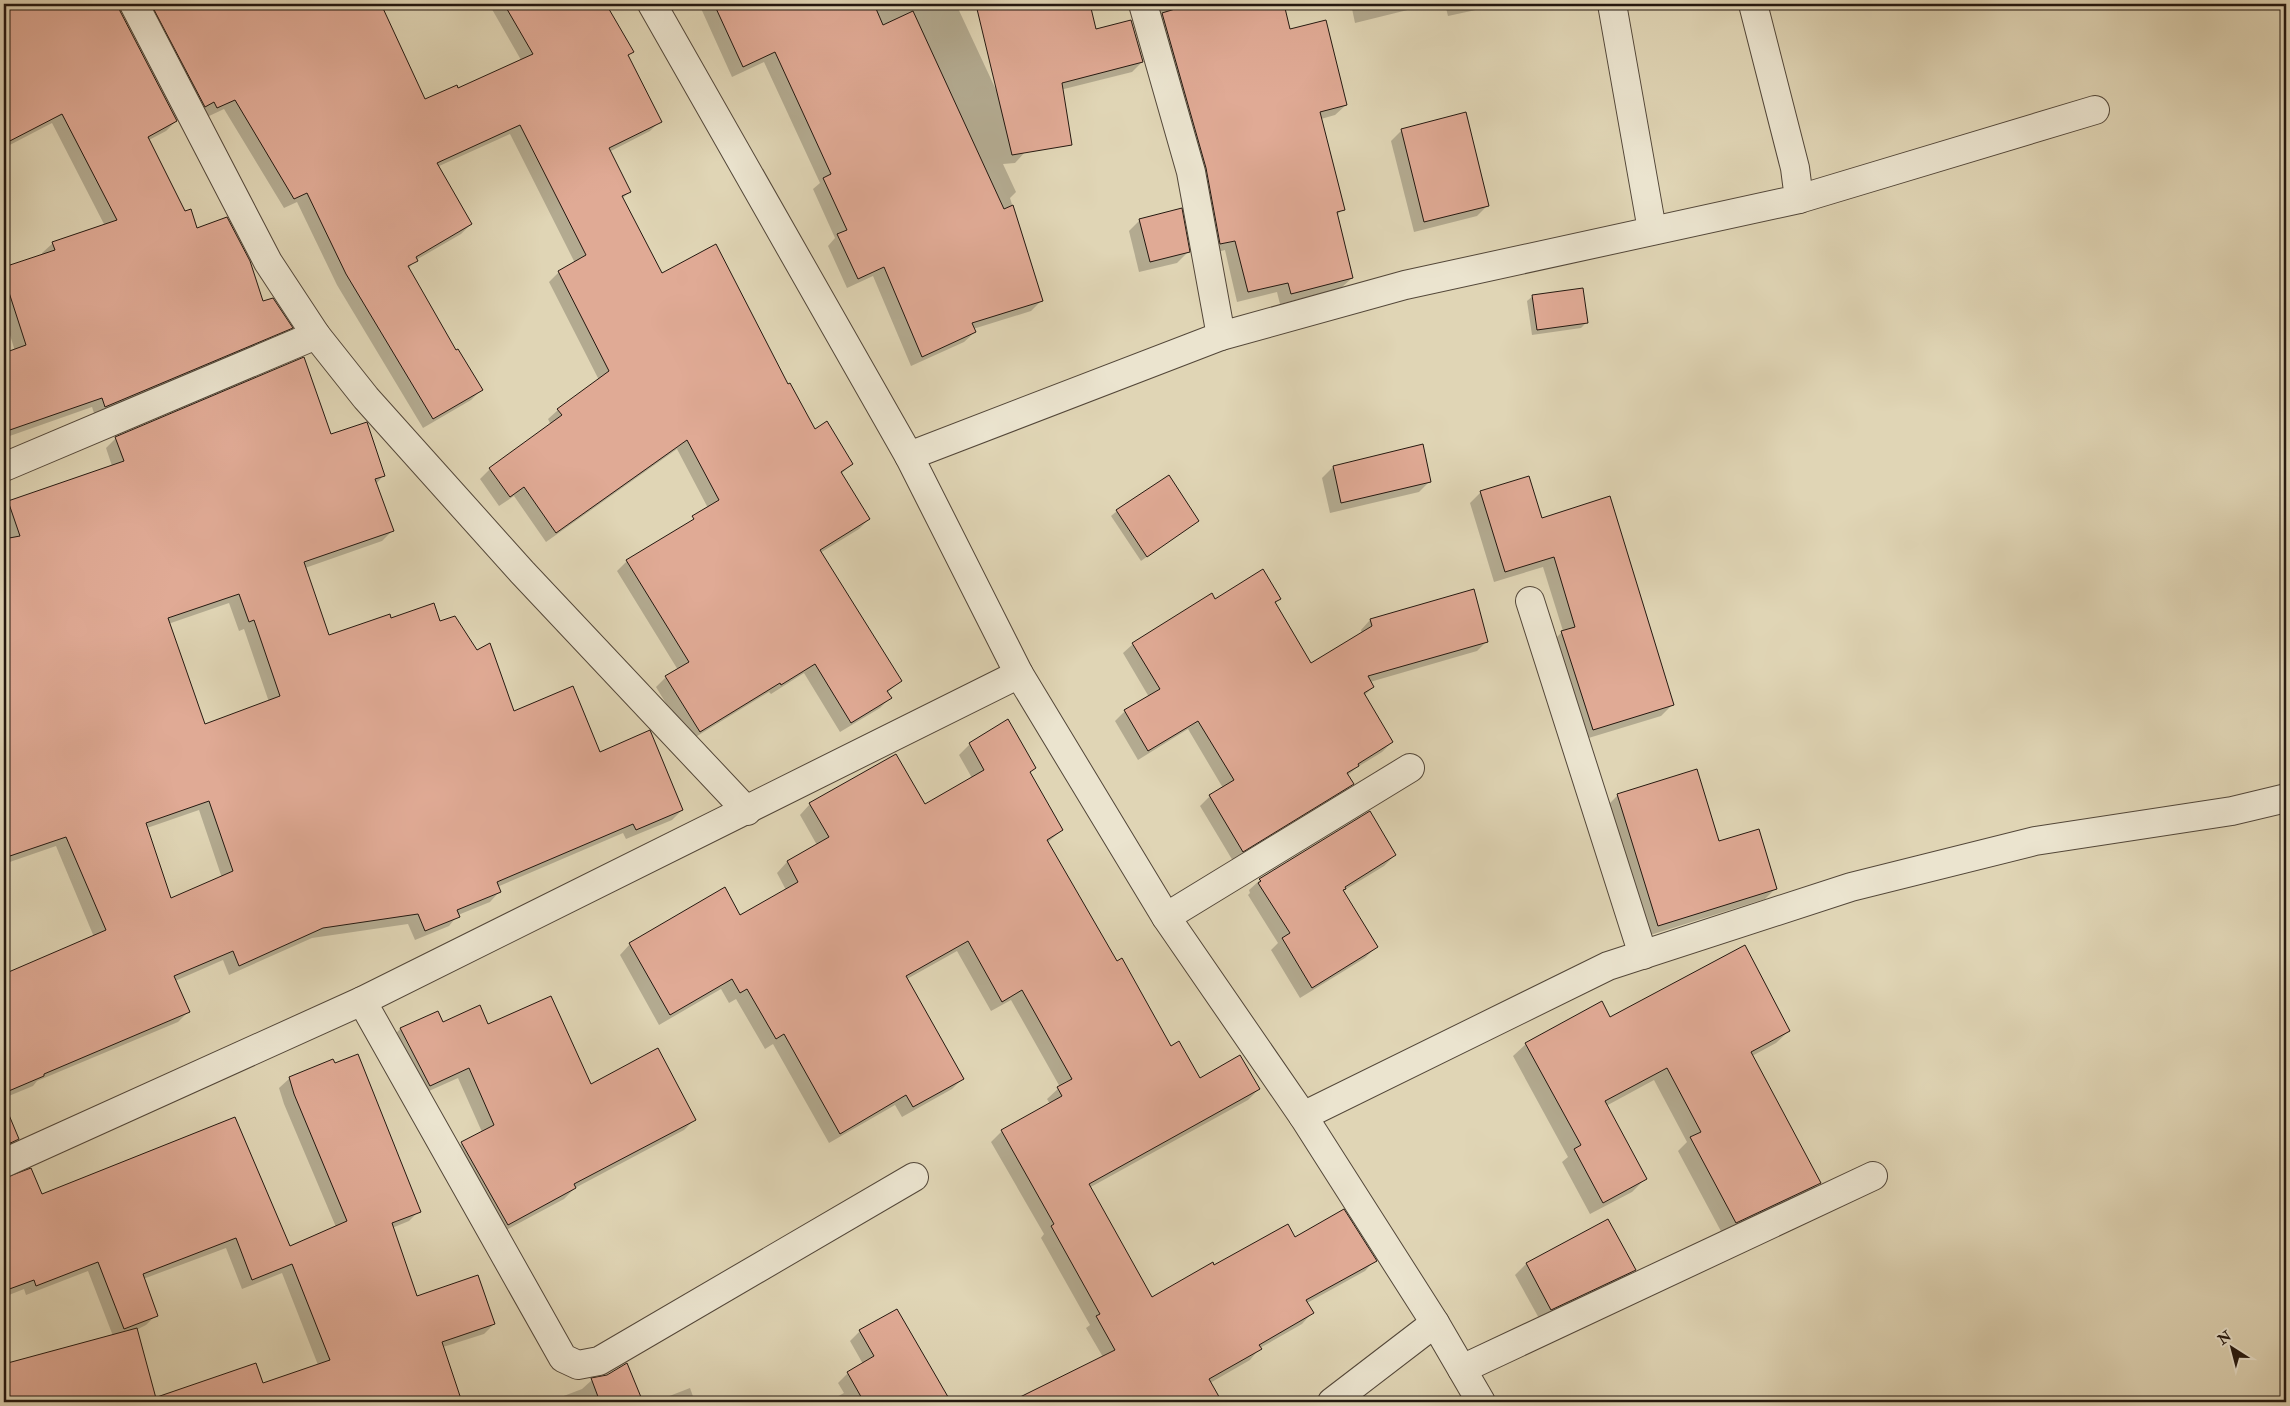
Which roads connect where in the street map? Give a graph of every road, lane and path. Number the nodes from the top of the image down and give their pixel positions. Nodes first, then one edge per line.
1 (134, 4) edge
2 (652, 4) edge
3 (1143, 4) edge
4 (1612, 4) edge
5 (1753, 4) edge
6 (2096, 110) dead end
7 (1799, 199) junction
8 (1652, 230) junction
9 (316, 335) junction
10 (1221, 336) junction
11 (909, 456) junction
12 (4, 467) edge
13 (1530, 601) dead end
14 (1019, 674) junction
15 (1410, 768) dead end
16 (2286, 798) edge
17 (747, 811) junction
18 (1166, 917) junction
19 (1643, 955) junction
20 (362, 1001) junction
21 (1303, 1116) junction
22 (4, 1163) edge
23 (1873, 1176) dead end
24 (914, 1178) dead end
25 (1435, 1323) junction
26 (1462, 1369) junction
27 (1332, 1402) edge
28 (1481, 1402) edge

1 - 9 street
2 - 11 street
3 - 10 street
4 - 8 street
5 - 7 street
6 - 7 street
7 - 8 street
8 - 10 street
9 - 12 street
9 - 17 street
10 - 11 street
11 - 14 street
13 - 19 street
14 - 17 street
14 - 18 street
15 - 18 street
16 - 19 street
17 - 20 street
18 - 21 street
19 - 21 street
20 - 22 street
20 - 24 street
21 - 25 street
23 - 26 street
25 - 26 street
25 - 27 street
26 - 28 street

